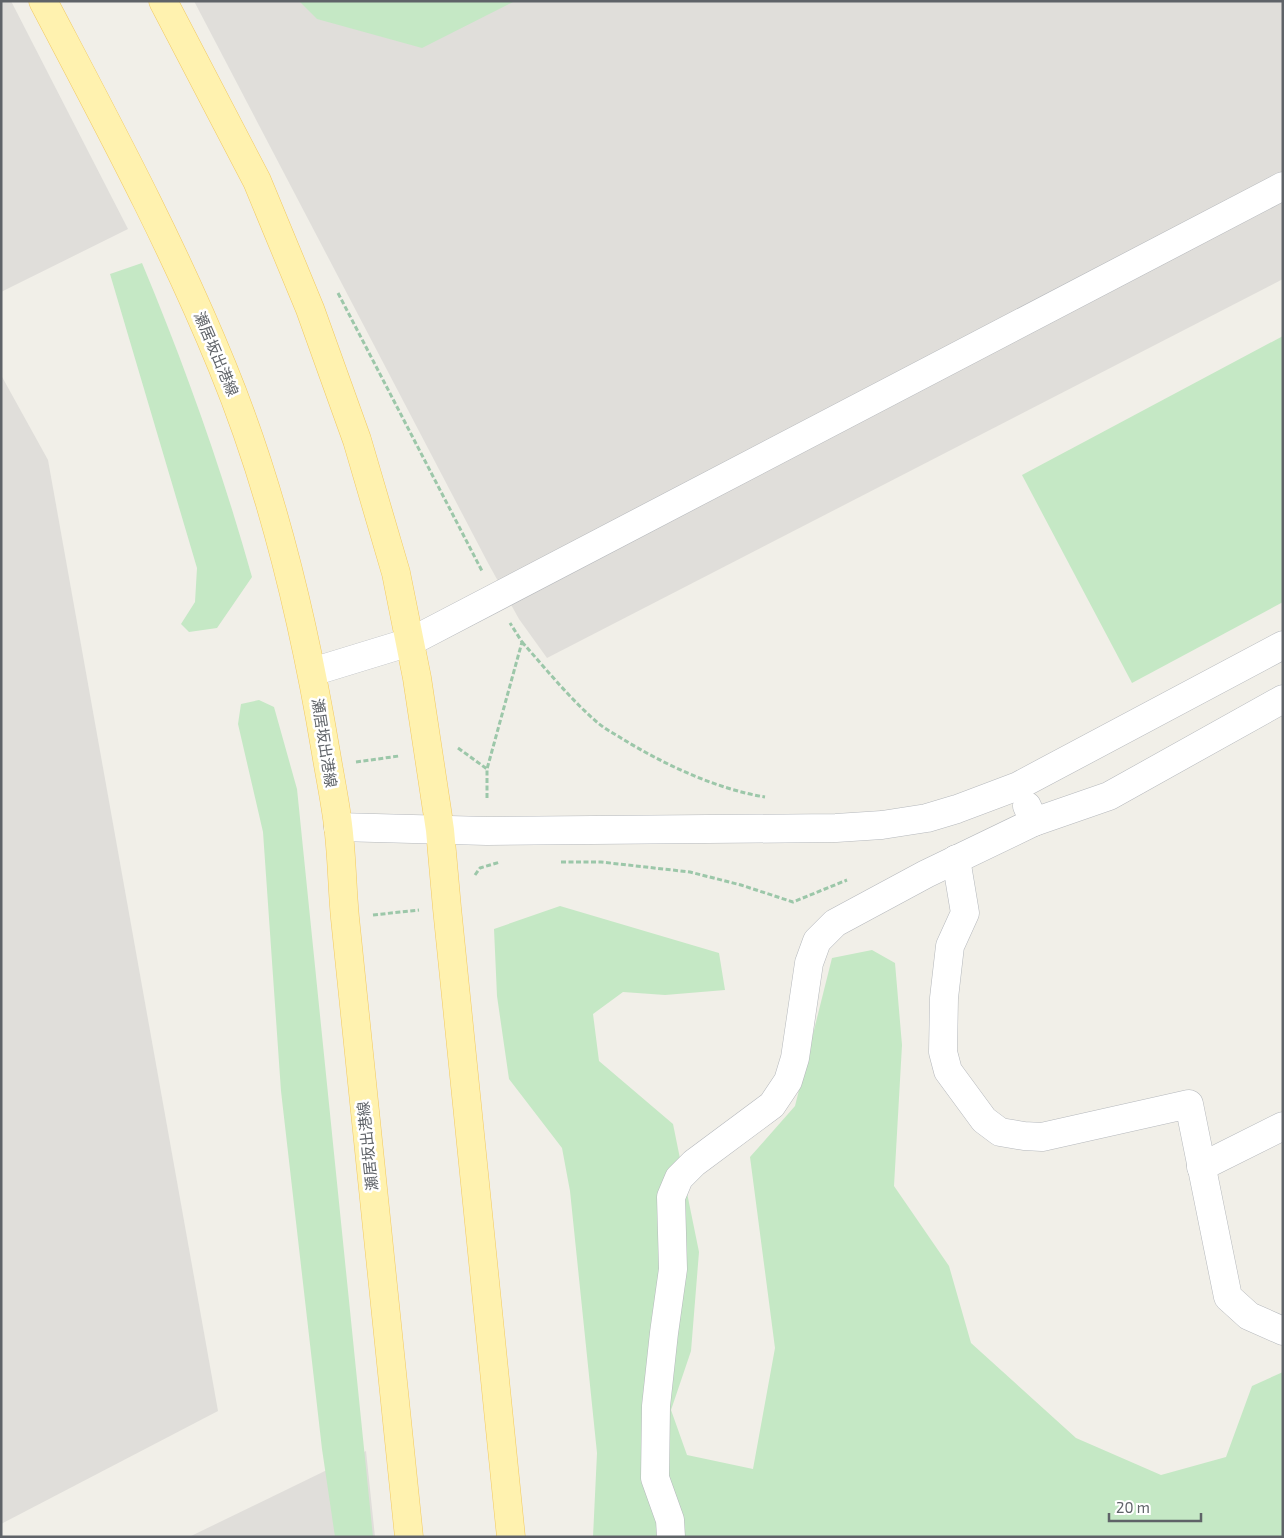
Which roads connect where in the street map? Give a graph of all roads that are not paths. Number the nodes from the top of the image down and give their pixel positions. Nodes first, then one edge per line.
1 (43, 1) edge
2 (163, 1) edge
3 (1283, 186) edge
4 (410, 642) junction
5 (1283, 645) edge
6 (312, 672) junction
7 (1283, 699) edge
8 (1018, 786) junction
9 (1034, 822) junction
10 (338, 827) junction
11 (440, 830) junction
12 (956, 859) junction
13 (1283, 1126) edge
14 (1201, 1166) junction
15 (1283, 1331) edge
16 (409, 1537) edge
17 (511, 1537) edge
18 (671, 1537) edge

1 - 6 main road, 瀬居坂出港線
2 - 4 main road
3 - 4 street
4 - 6 street
4 - 11 main road
5 - 8 street
6 - 10 main road, 瀬居坂出港線
7 - 9 street
8 - 9 street
8 - 11 street
9 - 12 street
10 - 11 street
10 - 16 main road, 瀬居坂出港線
11 - 17 main road
12 - 14 street
12 - 18 street
13 - 14 street
14 - 15 street

